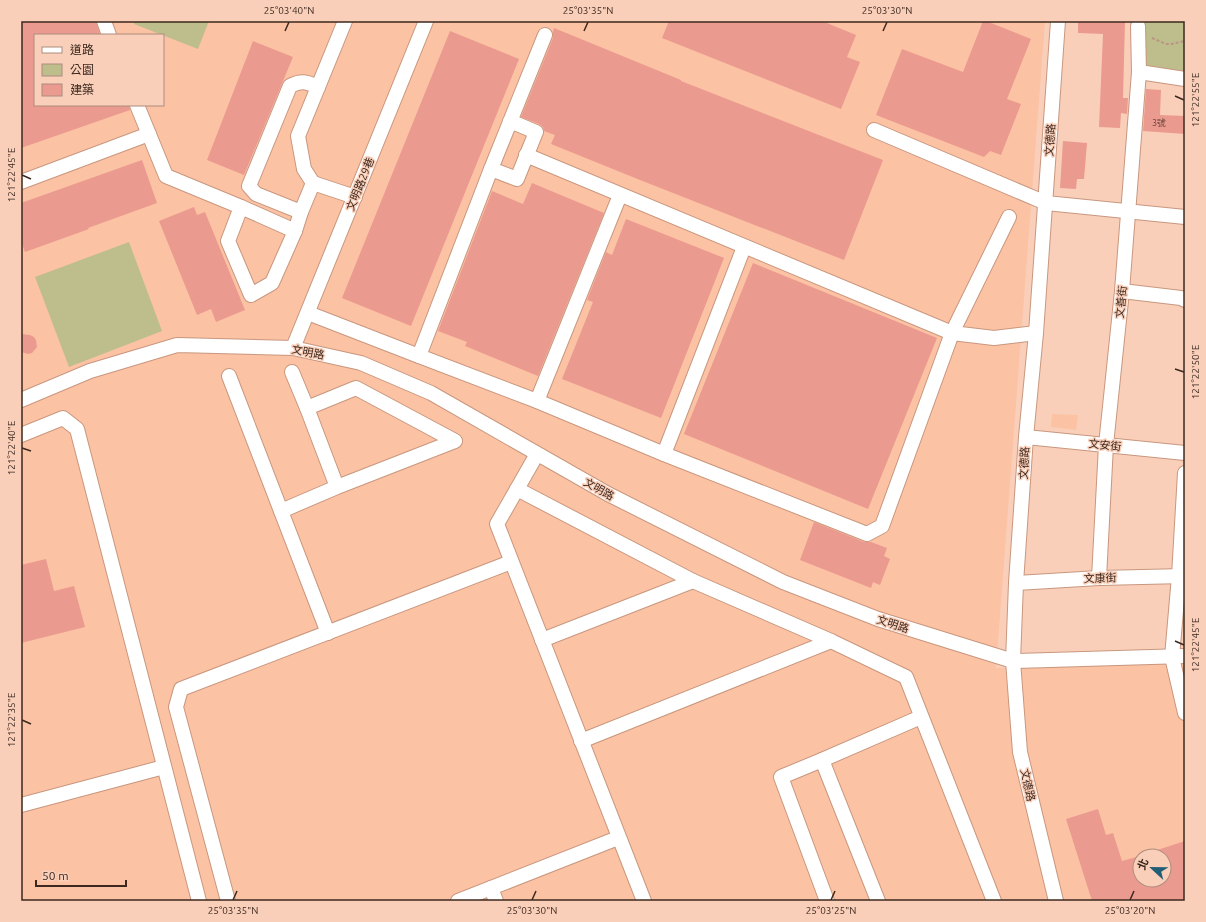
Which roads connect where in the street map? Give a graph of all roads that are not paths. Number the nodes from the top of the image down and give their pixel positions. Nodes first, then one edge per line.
1 (104, 21) edge
2 (345, 21) edge
3 (426, 21) edge
4 (1058, 21) edge
5 (1138, 32) road end
6 (109, 34) edge
7 (545, 35) dead end
8 (1139, 72) junction
9 (1185, 79) edge
10 (318, 87) junction
11 (137, 106) edge
12 (510, 122) junction
13 (874, 130) dead end
14 (149, 134) junction
15 (526, 156) junction
16 (491, 169) junction
17 (21, 182) edge
18 (313, 183) junction
19 (620, 195) junction
20 (355, 197) junction
21 (1046, 203) junction
22 (241, 206) junction
23 (1128, 211) junction
24 (302, 212) junction
25 (1009, 217) dead end
26 (1185, 217) edge
27 (295, 231) junction
28 (744, 247) junction
29 (1122, 291) junction
30 (1185, 300) edge
31 (308, 313) junction
32 (952, 333) junction
33 (1036, 333) junction
34 (293, 348) junction
35 (419, 356) junction
36 (292, 372) dead end
37 (228, 376) dead end
38 (21, 400) edge
39 (537, 402) junction
40 (307, 408) junction
41 (21, 436) edge
42 (1026, 437) junction
43 (1106, 445) junction
44 (1185, 453) edge
45 (537, 454) junction
46 (664, 454) junction
47 (1185, 473) edge
48 (337, 486) junction
49 (517, 489) junction
50 (281, 511) junction
51 (512, 562) junction
52 (1182, 576) edge
53 (1099, 578) junction
54 (693, 581) junction
55 (1016, 583) junction
56 (328, 633) junction
57 (542, 640) junction
58 (831, 641) junction
59 (1178, 657) edge
60 (1013, 661) junction
61 (1185, 713) edge
62 (922, 716) junction
63 (581, 741) junction
64 (822, 760) junction
65 (164, 767) junction
66 (21, 805) edge
67 (618, 838) junction
68 (494, 894) edge
69 (199, 901) edge
70 (228, 901) edge
71 (458, 901) edge
72 (644, 901) edge
73 (827, 901) edge
74 (878, 901) edge
75 (994, 901) edge
76 (1056, 901) edge

1 - 6 street
2 - 10 street
3 - 20 street, 文明路29巷
4 - 21 street, 文德路
5 - 8 street, 文善街
7 - 12 street
8 - 9 street
8 - 23 street, 文善街
10 - 18 street
10 - 24 street
11 - 14 street
12 - 15 street
12 - 16 street
13 - 21 street
14 - 17 street
14 - 22 street
15 - 16 street
15 - 19 street
16 - 35 street
18 - 20 street
18 - 24 street
19 - 28 street
19 - 39 street
20 - 31 street, 文明路29巷
21 - 23 street
21 - 33 street, 文德路
22 - 27 street
22 - 27 street
23 - 26 street
23 - 29 street, 文善街
24 - 27 street
25 - 32 street
28 - 32 street
28 - 46 street
29 - 30 street
29 - 43 street, 文善街
31 - 34 street, 文明路29巷
31 - 35 street
32 - 33 street
32 - 46 street
33 - 42 street, 文德路
34 - 38 street, 文明路
34 - 45 street, 文明路
35 - 39 street
36 - 40 street
37 - 50 street
39 - 46 street
40 - 48 street
40 - 48 street
41 - 65 street
42 - 43 street, 文安街
42 - 55 street, 文德路
43 - 44 street, 文安街
43 - 53 street, 文善街
45 - 49 street
45 - 60 street, 文明路
47 - 52 street
48 - 50 street
49 - 51 street
49 - 54 street
50 - 56 street
51 - 56 street
51 - 57 street
52 - 53 street, 文康街
52 - 59 street
53 - 55 street, 文康街
54 - 57 street
54 - 58 street
55 - 60 street, 文德路
56 - 70 street
57 - 63 street
58 - 62 street
58 - 63 street
59 - 60 street, 文明路
59 - 61 street
60 - 76 street, 文德路
62 - 64 street
62 - 75 street
63 - 67 street
64 - 73 street
64 - 74 street
65 - 66 street
65 - 69 street
67 - 68 street
67 - 72 street
68 - 71 street

